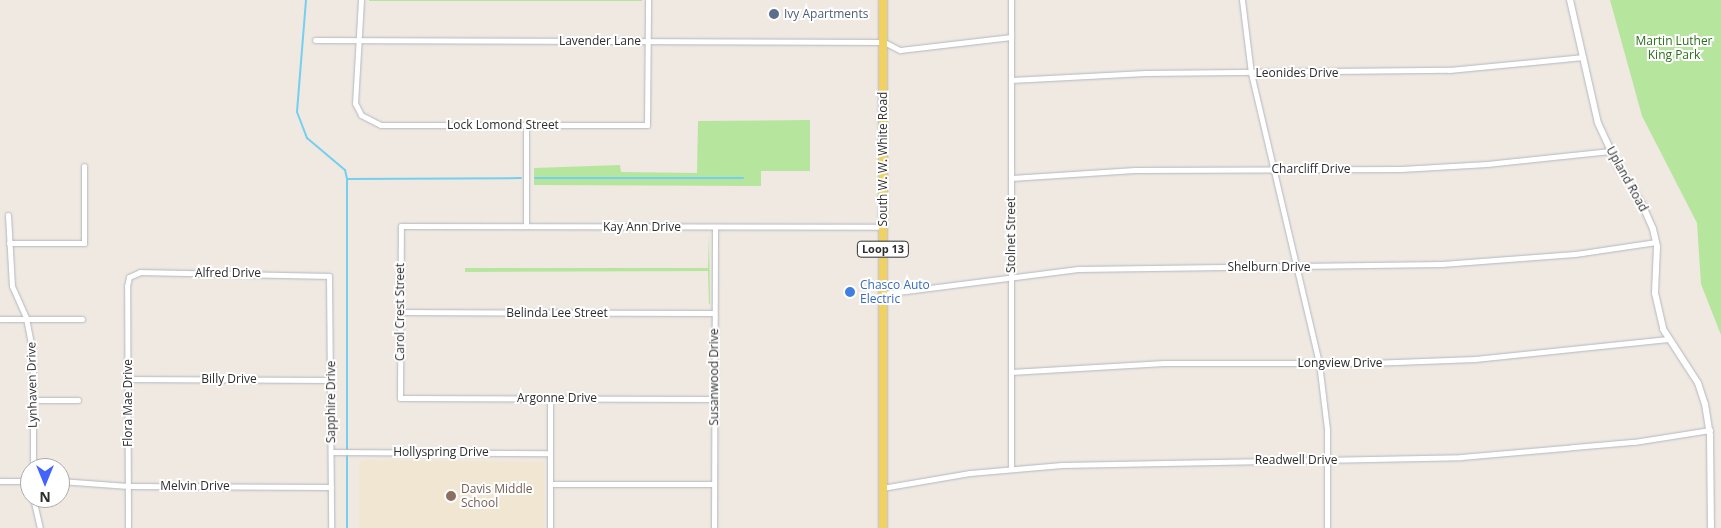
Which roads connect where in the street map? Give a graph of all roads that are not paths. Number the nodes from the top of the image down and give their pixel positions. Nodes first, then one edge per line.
1 (361, 0) edge
2 (648, 0) edge
3 (884, 0) edge
4 (1011, 0) edge
5 (1242, 0) edge
6 (1570, 0) edge
7 (1011, 37) junction
8 (315, 40) dead end
9 (359, 40) junction
10 (648, 41) junction
11 (884, 42) junction
12 (1583, 57) junction
13 (1251, 73) junction
14 (1011, 80) junction
15 (526, 125) junction
16 (1610, 151) junction
17 (84, 166) dead end
18 (1273, 170) junction
19 (1011, 178) junction
20 (8, 215) dead end
21 (401, 226) joint
22 (526, 226) junction
23 (715, 227) junction
24 (883, 227) junction
25 (1656, 242) junction
26 (9, 243) junction
27 (1298, 266) junction
28 (329, 276) joint
29 (1011, 276) junction
30 (129, 277) joint
31 (883, 294) junction
32 (400, 312) junction
33 (714, 313) junction
34 (0, 318) edge
35 (26, 318) junction
36 (82, 319) dead end
37 (1668, 339) junction
38 (1319, 363) junction
39 (1011, 372) junction
40 (128, 379) junction
41 (331, 380) junction
42 (400, 398) joint
43 (550, 398) junction
44 (714, 399) junction
45 (33, 400) junction
46 (78, 400) dead end
47 (1710, 430) junction
48 (331, 452) junction
49 (550, 452) junction
50 (33, 458) edge
51 (1327, 460) junction
52 (1011, 469) junction
53 (0, 481) edge
54 (20, 481) edge
55 (70, 482) edge
56 (550, 484) junction
57 (714, 484) junction
58 (128, 486) junction
59 (331, 488) junction
60 (882, 488) junction
61 (35, 508) edge
62 (40, 528) edge
63 (128, 528) edge
64 (331, 528) edge
65 (550, 528) edge
66 (714, 528) edge
67 (883, 528) edge
68 (1327, 528) edge
69 (1711, 528) edge

1 - 9 street
2 - 10 street
3 - 11 main road, South W. W. White Road / Loop 13
4 - 7 street, Stolnet Street
5 - 13 street
6 - 12 street, Upland Road
7 - 11 street
7 - 14 street, Stolnet Street
8 - 9 street, Lavender Lane
9 - 10 street, Lavender Lane
9 - 15 street, Lock Lomond Street
10 - 11 street, Lavender Lane
10 - 15 street, Lock Lomond Street
11 - 24 main road, South W. W. White Road / Loop 13
12 - 13 street, Leonides Drive
12 - 16 street, Upland Road
13 - 14 street, Leonides Drive
13 - 18 street
14 - 19 street, Stolnet Street
15 - 22 street
16 - 18 street, Charcliff Drive
16 - 25 street, Upland Road
17 - 26 street
18 - 19 street, Charcliff Drive
18 - 27 street
19 - 29 street, Stolnet Street
20 - 26 street, Lynhaven Drive
21 - 22 street, Kay Ann Drive
21 - 32 street, Carol Crest Street
22 - 23 street, Kay Ann Drive
23 - 24 street, Kay Ann Drive
23 - 33 street, Susanwood Drive
24 - 31 main road, South W. W. White Road / Loop 13
25 - 27 street, Shelburn Drive
25 - 37 street, Upland Road
26 - 35 street, Lynhaven Drive
27 - 29 street, Shelburn Drive
27 - 38 street
28 - 30 street, Alfred Drive
28 - 41 street, Sapphire Drive
29 - 31 street, Shelburn Drive
29 - 39 street, Stolnet Street
30 - 40 street, Flora Mae Drive
31 - 60 main road, South W. W. White Road / Loop 13
32 - 33 street, Belinda Lee Street
32 - 42 street, Carol Crest Street
33 - 44 street, Susanwood Drive
34 - 35 street
35 - 36 street
35 - 45 street, Lynhaven Drive
37 - 38 street, Longview Drive
37 - 47 street, Upland Road
38 - 39 street, Longview Drive
38 - 51 street
39 - 52 street, Stolnet Street
40 - 41 street, Billy Drive
40 - 58 street, Flora Mae Drive
41 - 48 street, Sapphire Drive
42 - 43 street, Argonne Drive
43 - 44 street, Argonne Drive
43 - 49 street
44 - 57 street, Susanwood Drive
45 - 46 street
45 - 50 street, Lynhaven Drive
47 - 51 street, Readwell Drive
47 - 69 street, Upland Road
48 - 49 street, Hollyspring Drive
48 - 59 street, Sapphire Drive
49 - 56 street
51 - 52 street, Readwell Drive
51 - 68 street
52 - 60 street, Readwell Drive
53 - 54 street
55 - 58 street, Melvin Drive
56 - 57 street
56 - 65 street
57 - 66 street, Susanwood Drive
58 - 59 street, Melvin Drive
58 - 63 street, Flora Mae Drive
59 - 64 street, Sapphire Drive
60 - 67 main road, South W. W. White Road / Loop 13
61 - 62 street

